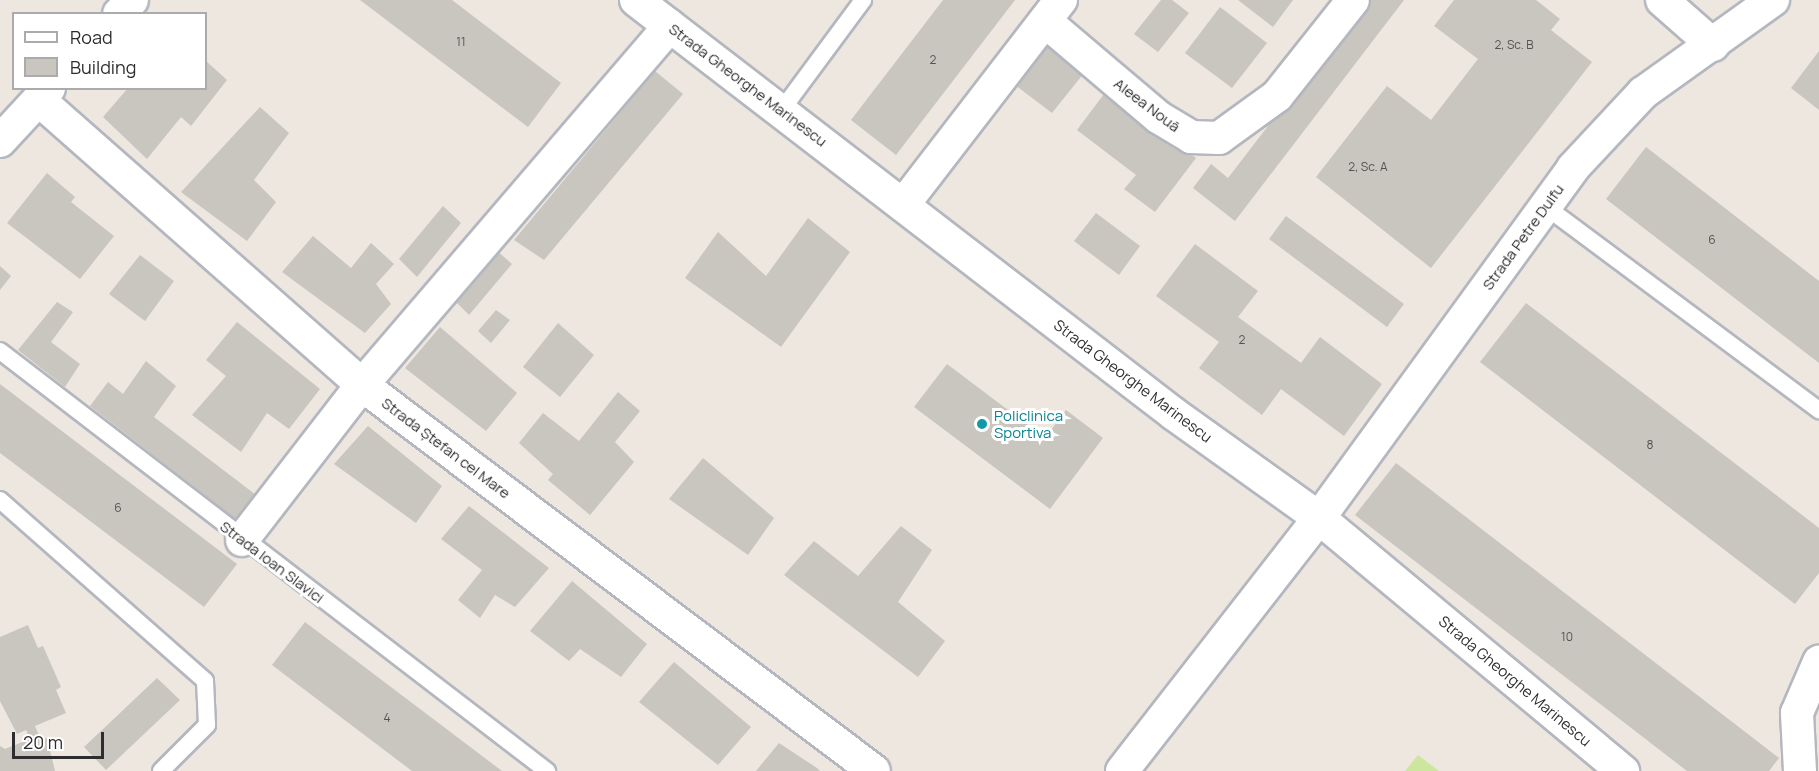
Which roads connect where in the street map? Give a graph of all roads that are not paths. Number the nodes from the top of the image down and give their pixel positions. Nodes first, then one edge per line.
1 (132, 0) edge
2 (636, 0) edge
3 (864, 0) edge
4 (1353, 0) edge
5 (1662, 0) edge
6 (1773, 0) edge
7 (1053, 11) edge
8 (121, 12) edge
9 (670, 26) junction
10 (1713, 45) junction
11 (44, 94) edge
12 (781, 111) junction
13 (0, 141) edge
14 (903, 205) junction
15 (1545, 206) junction
16 (0, 351) edge
17 (362, 385) junction
18 (1819, 410) edge
19 (2, 505) edge
20 (1318, 518) junction
21 (242, 540) junction
22 (1819, 662) edge
23 (160, 771) edge
24 (547, 771) edge
25 (874, 771) edge
26 (1122, 771) edge
27 (1623, 771) edge
28 (1800, 771) edge

1 - 8 street
2 - 9 street, Strada Gheorghe Marinescu
3 - 12 lane
4 - 7 street, Aleea Nouă
5 - 10 street
6 - 10 street, Strada Petre Dulfu
7 - 14 street, Aleea Nouă
9 - 12 street, Strada Gheorghe Marinescu
9 - 17 street
10 - 15 street, Strada Petre Dulfu
11 - 13 street
11 - 17 street, Strada Ștefan cel Mare
12 - 14 street, Strada Gheorghe Marinescu
14 - 20 street, Strada Gheorghe Marinescu
15 - 18 lane
15 - 20 street, Strada Petre Dulfu
16 - 21 lane, Strada Ioan Slavici
17 - 21 street
17 - 25 street, Strada Ștefan cel Mare
19 - 23 lane
20 - 26 street, Strada Petre Dulfu
20 - 27 street, Strada Gheorghe Marinescu
21 - 24 lane, Strada Ioan Slavici
22 - 28 street

